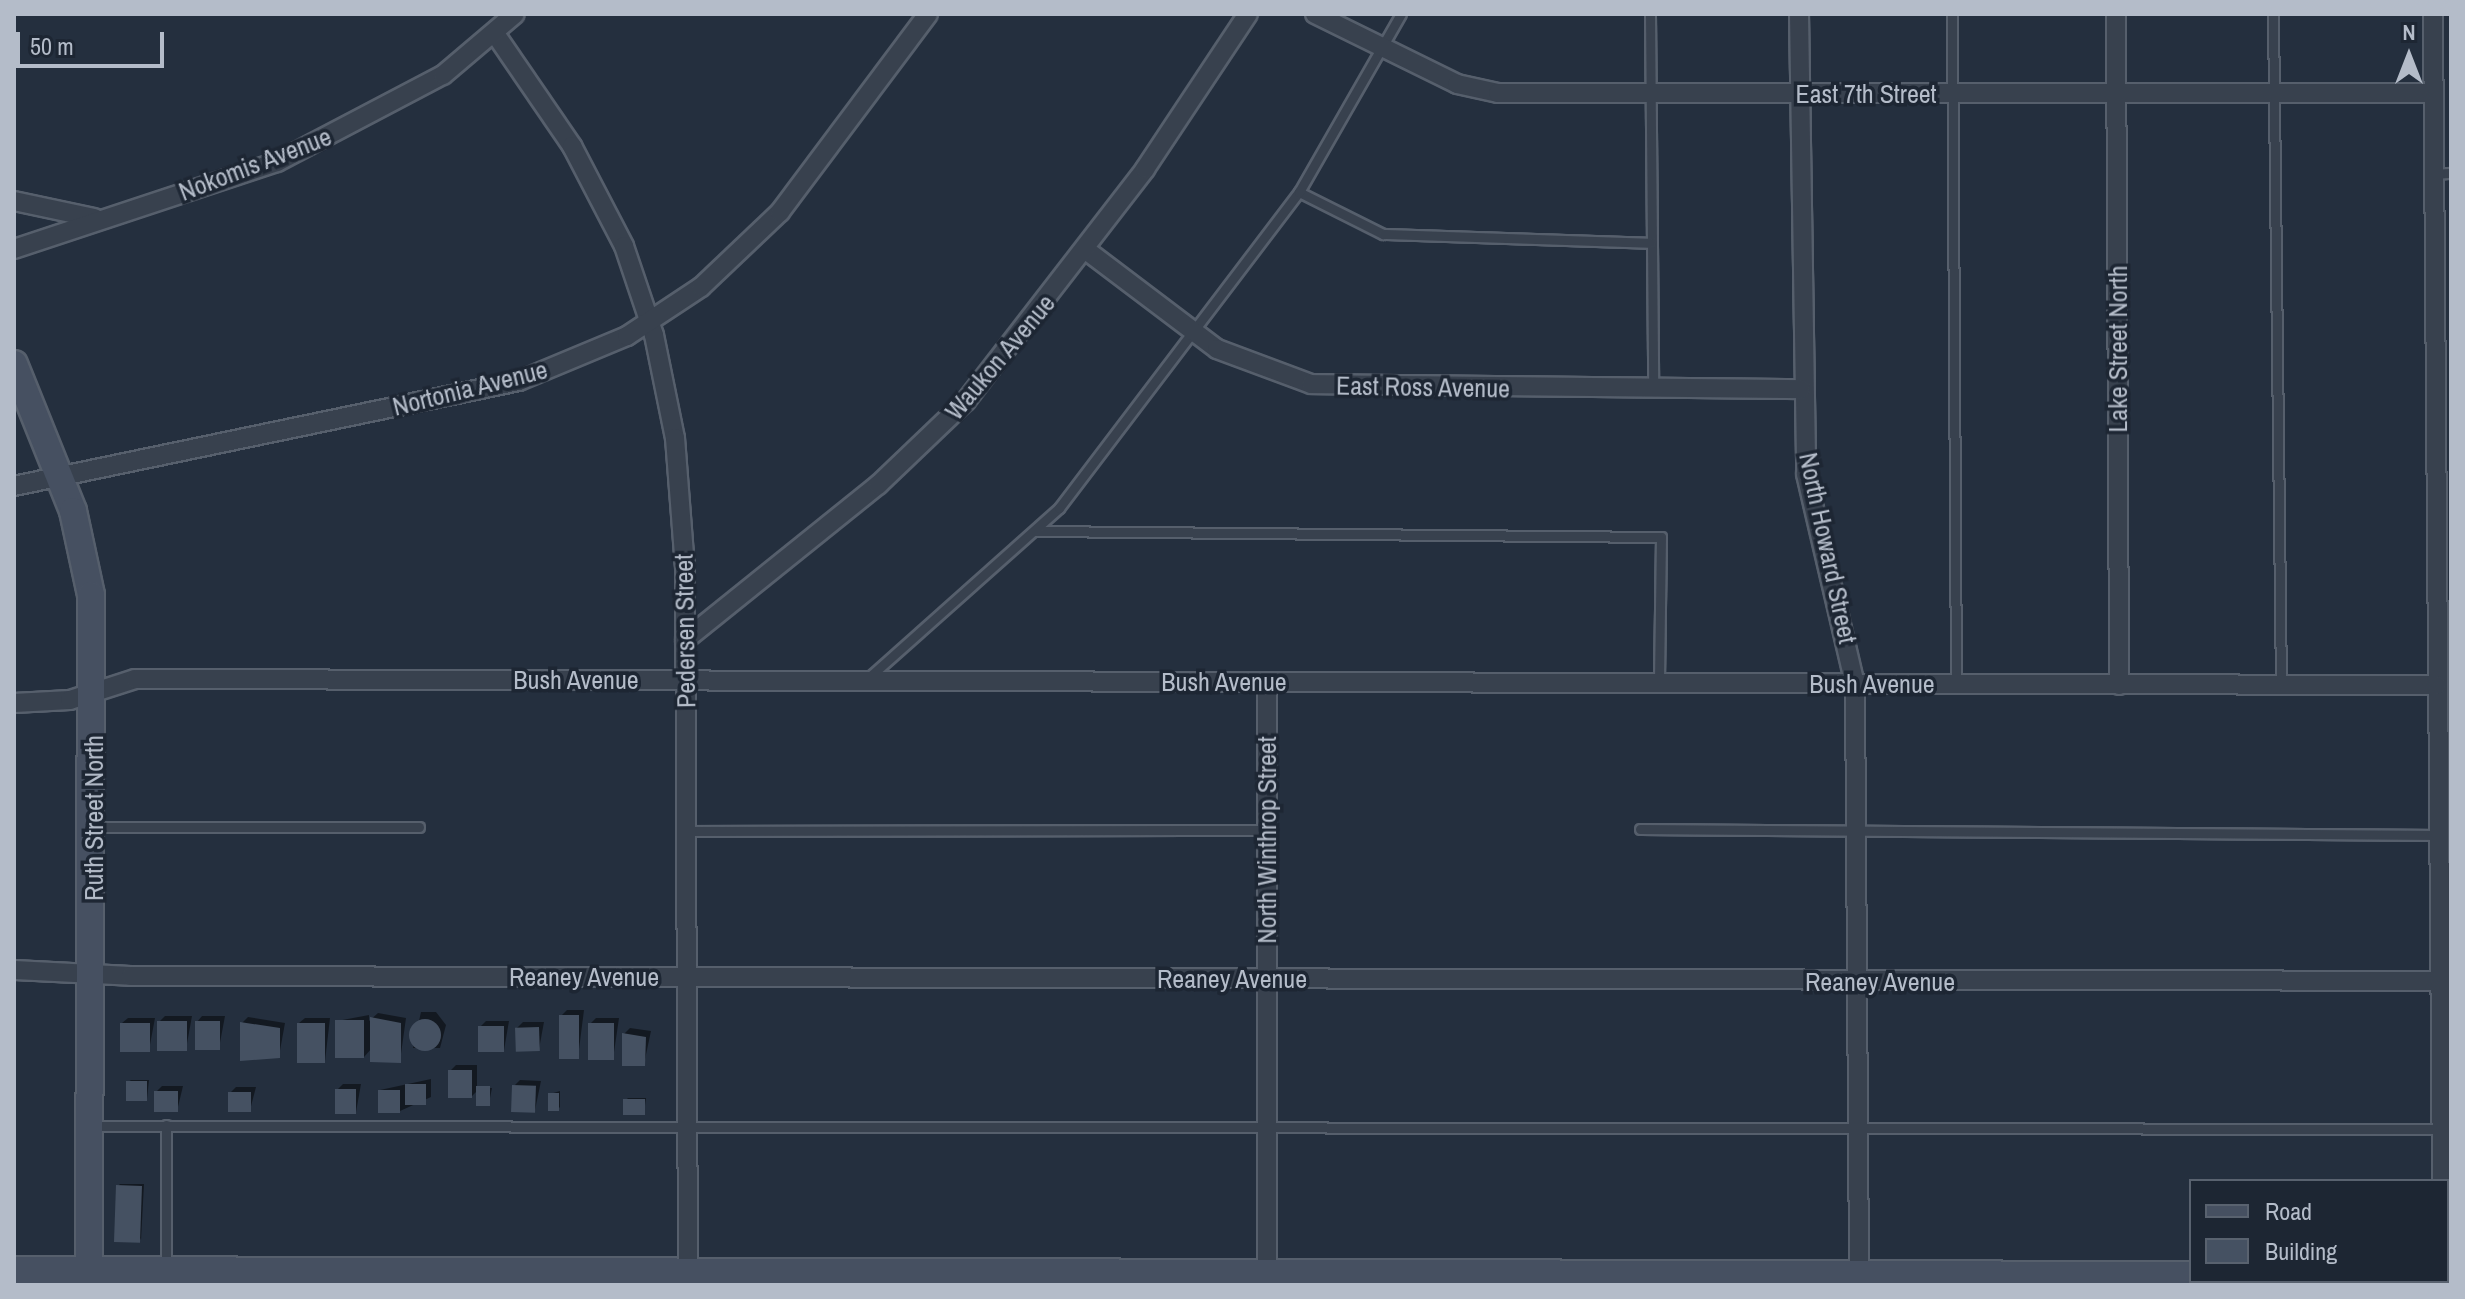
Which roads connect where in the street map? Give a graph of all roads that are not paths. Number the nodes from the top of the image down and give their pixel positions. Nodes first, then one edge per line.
1 (515, 14) edge
2 (928, 14) edge
3 (1248, 14) edge
4 (1315, 14) edge
5 (1401, 14) edge
6 (1650, 14) edge
7 (1799, 14) edge
8 (1952, 14) edge
9 (2116, 14) edge
10 (2273, 14) edge
11 (2433, 14) edge
12 (496, 35) junction
13 (1383, 51) junction
14 (2117, 92) junction
15 (2434, 93) junction
16 (1651, 94) junction
17 (1799, 94) junction
18 (1952, 94) junction
19 (2273, 94) junction
20 (2443, 173) edge
21 (1299, 192) junction
22 (14, 201) edge
23 (101, 219) junction
24 (1651, 243) junction
25 (14, 249) edge
26 (1086, 250) junction
27 (650, 323) junction
28 (1196, 333) junction
29 (14, 364) edge
30 (1653, 389) junction
31 (1801, 389) junction
32 (57, 471) junction
33 (14, 486) edge
34 (1036, 531) junction
35 (685, 640) junction
36 (685, 680) junction
37 (865, 681) junction
38 (1267, 682) junction
39 (1659, 683) junction
40 (1855, 684) junction
41 (1956, 684) junction
42 (2119, 685) junction
43 (2281, 685) junction
44 (2437, 685) junction
45 (93, 690) junction
46 (14, 703) edge
47 (94, 827) junction
48 (419, 827) dead end
49 (1640, 829) dead end
50 (1267, 830) junction
51 (1855, 830) junction
52 (684, 831) junction
53 (2439, 835) junction
54 (14, 970) edge
55 (94, 971) junction
56 (689, 977) junction
57 (1268, 979) junction
58 (2445, 980) edge
59 (1854, 982) junction
60 (166, 1125) junction
61 (93, 1126) junction
62 (685, 1128) junction
63 (1268, 1128) junction
64 (2442, 1129) junction
65 (1855, 1131) junction
66 (2442, 1179) edge
67 (14, 1270) edge
68 (166, 1270) junction
69 (688, 1270) junction
70 (1859, 1274) junction
71 (2189, 1275) edge
72 (89, 1278) edge
73 (1267, 1279) edge

1 - 12 street, Nokomis Avenue
2 - 27 street, Nortonia Avenue
3 - 26 street, Waukon Avenue
4 - 13 street, East 7th Street
5 - 13 lane
6 - 16 lane
7 - 17 street, North Howard Street
8 - 18 lane
9 - 14 street, Lake Street North
10 - 19 lane
11 - 15 street
12 - 23 street, Nokomis Avenue
12 - 27 street, Pedersen Street
13 - 16 street, East 7th Street
13 - 21 lane
14 - 18 street, East 7th Street
14 - 19 street, East 7th Street
14 - 42 street, Lake Street North
15 - 19 street, East 7th Street
15 - 20 street
16 - 17 street, East 7th Street
16 - 24 lane
17 - 18 street, East 7th Street
17 - 31 street, North Howard Street
18 - 41 lane
19 - 43 lane
20 - 44 street
21 - 24 lane
21 - 28 lane
22 - 23 street
23 - 25 street, Nokomis Avenue
24 - 30 lane
26 - 28 street, East Ross Avenue
26 - 35 street, Waukon Avenue
27 - 32 street, Nortonia Avenue
27 - 35 street, Pedersen Street
28 - 30 street, East Ross Avenue
28 - 34 lane
29 - 32 main road, Ruth Street North
30 - 31 street, East Ross Avenue
31 - 40 street, North Howard Street
32 - 33 street, Nortonia Avenue
32 - 45 main road, Ruth Street North
34 - 37 lane
34 - 39 lane
35 - 36 street, Pedersen Street
36 - 37 street, Bush Avenue
36 - 45 street, Bush Avenue
36 - 52 street, Pedersen Street
37 - 38 street, Bush Avenue
38 - 39 street, Bush Avenue
38 - 50 street, North Winthrop Street
39 - 40 street, Bush Avenue
40 - 41 street, Bush Avenue
40 - 51 street, North Howard Street
41 - 42 street, Bush Avenue
42 - 43 street, Bush Avenue
43 - 44 street, Bush Avenue
44 - 53 street
45 - 46 street, Bush Avenue
45 - 47 main road, Ruth Street North
47 - 48 lane
47 - 55 main road, Ruth Street North
49 - 51 lane
50 - 52 lane
50 - 57 street, North Winthrop Street
51 - 53 lane
51 - 59 street, North Howard Street
52 - 56 street, Pedersen Street
53 - 58 street
54 - 55 street, Reaney Avenue
55 - 56 street, Reaney Avenue
55 - 61 main road, Ruth Street North
56 - 57 street, Reaney Avenue
56 - 62 street, Pedersen Street
57 - 59 street, Reaney Avenue
57 - 63 street, North Winthrop Street
58 - 59 street, Reaney Avenue
58 - 64 street
59 - 65 street, North Howard Street
60 - 61 lane
60 - 62 lane
60 - 68 lane
61 - 72 main road, Ruth Street North
62 - 63 lane
62 - 69 street, Pedersen Street
63 - 65 lane
63 - 73 street, North Winthrop Street
64 - 65 lane
64 - 66 street
65 - 70 street, North Howard Street
67 - 72 main road
68 - 69 main road
68 - 72 main road
69 - 73 main road
70 - 71 main road
70 - 73 main road

